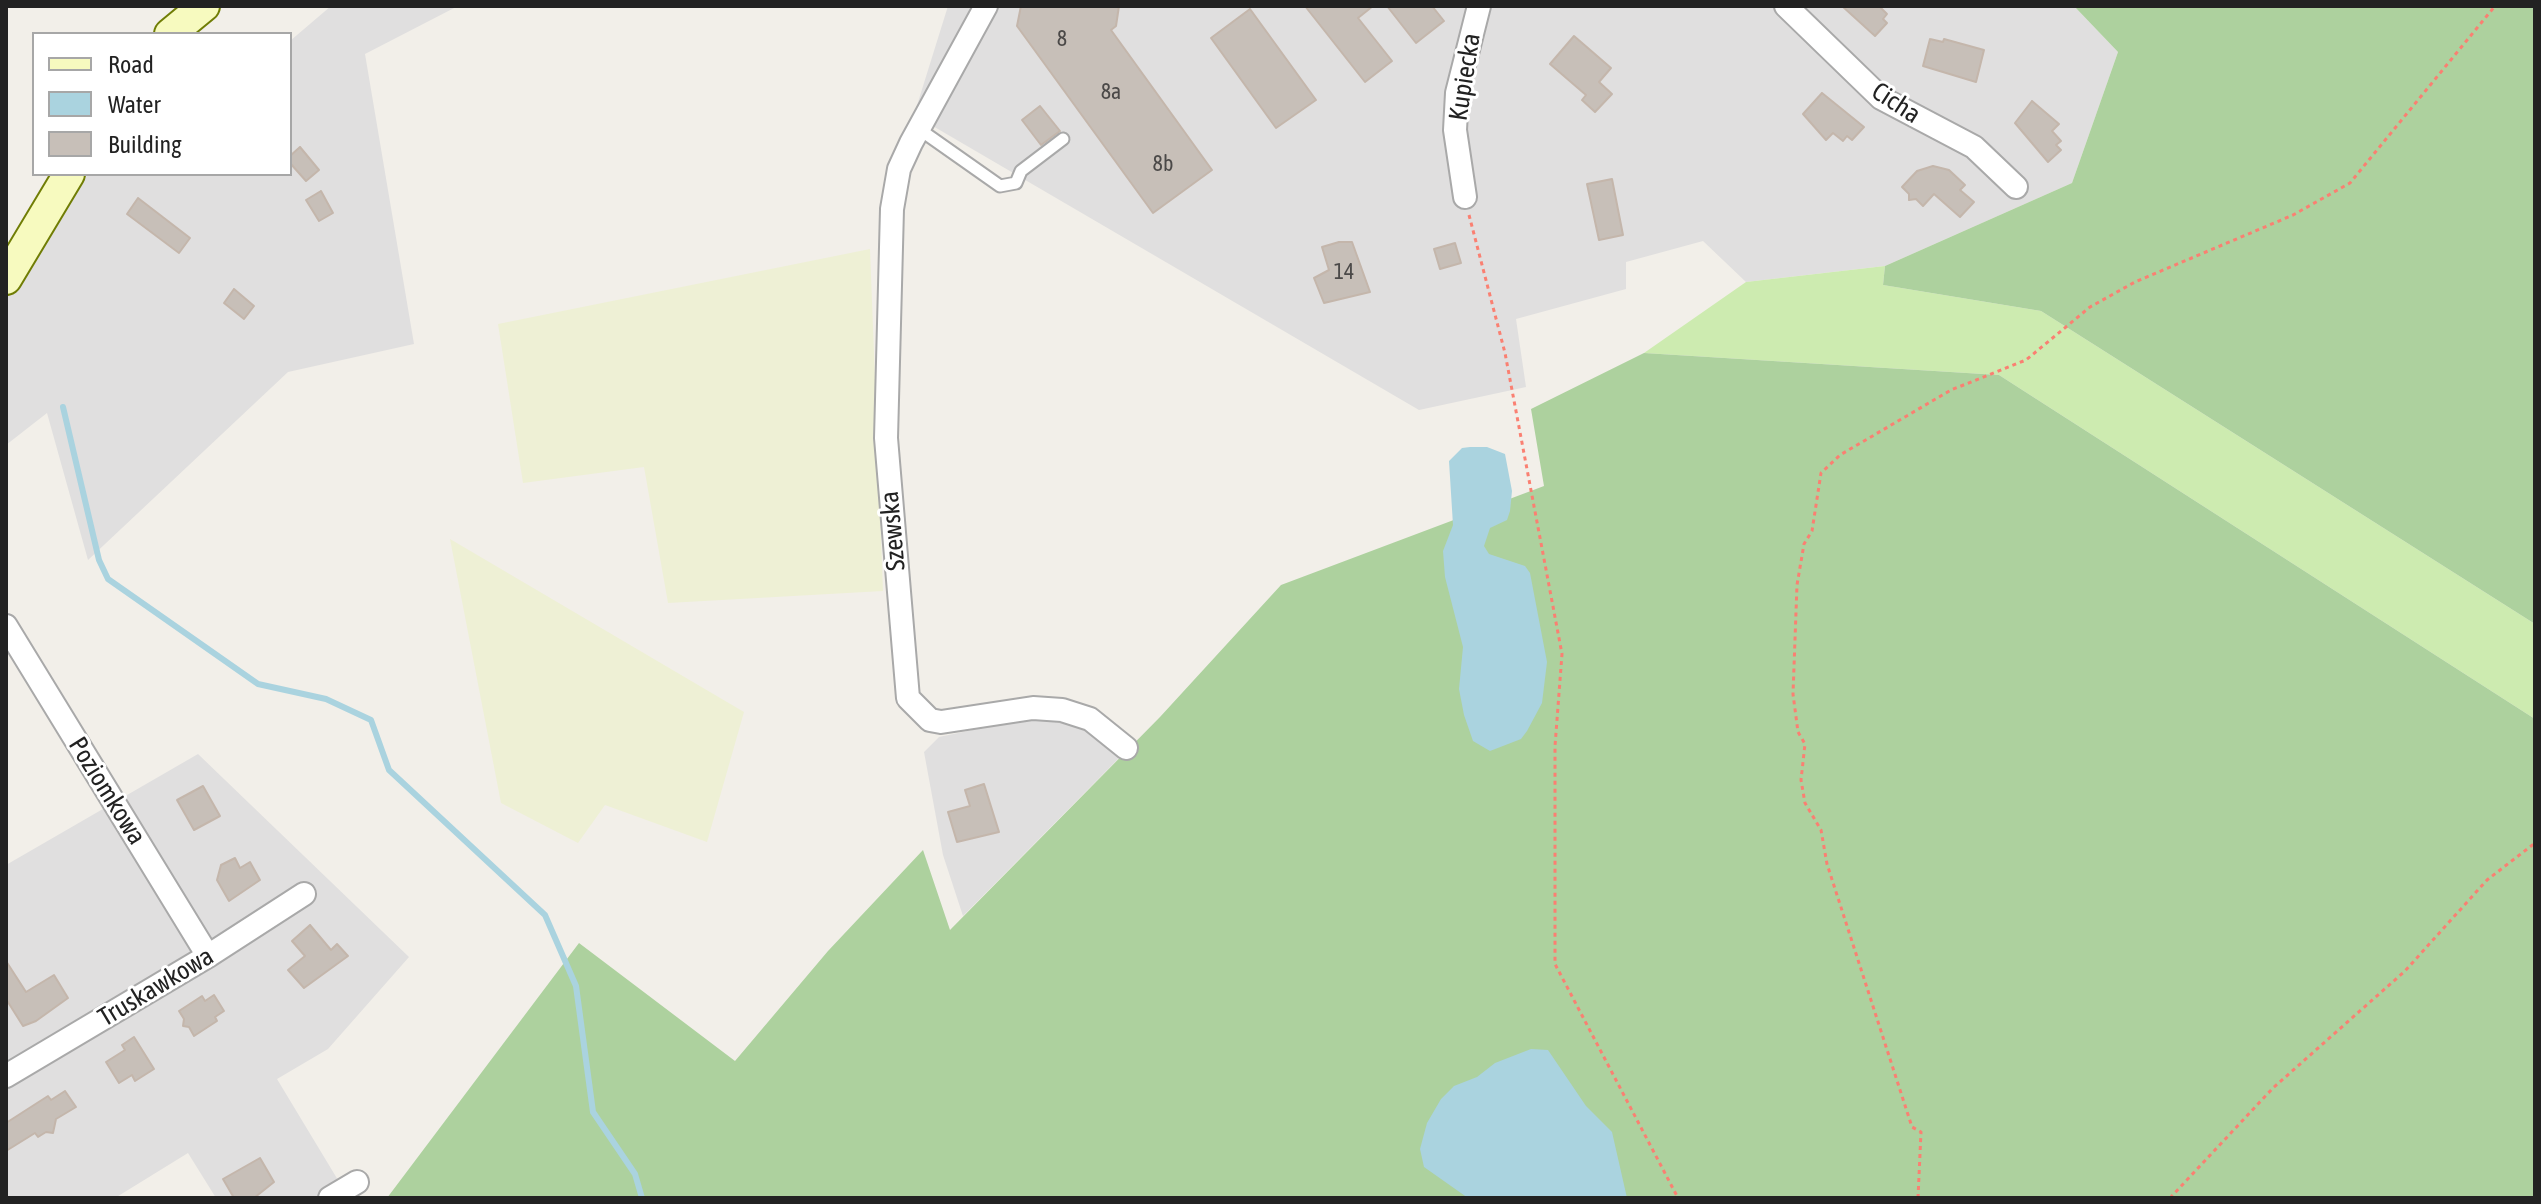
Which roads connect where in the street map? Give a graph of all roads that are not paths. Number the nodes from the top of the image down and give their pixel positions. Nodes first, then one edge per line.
1 (204, 6) edge
2 (986, 6) edge
3 (1479, 6) edge
4 (1786, 6) edge
5 (172, 32) edge
6 (919, 129) junction
7 (1063, 139) dead end
8 (68, 176) edge
9 (2016, 187) dead end
10 (1465, 197) road end
11 (6, 279) edge
12 (6, 626) edge
13 (1126, 748) dead end
14 (304, 894) dead end
15 (208, 956) junction
16 (6, 1076) edge
17 (357, 1182) dead end
18 (330, 1198) edge

1 - 5 street
2 - 6 street, Szewska
3 - 10 street, Kupiecka
4 - 9 street, Cicha
6 - 7 lane
6 - 13 street, Szewska
8 - 11 street
12 - 15 street, Poziomkowa
14 - 15 street, Truskawkowa
15 - 16 street, Truskawkowa
17 - 18 street

